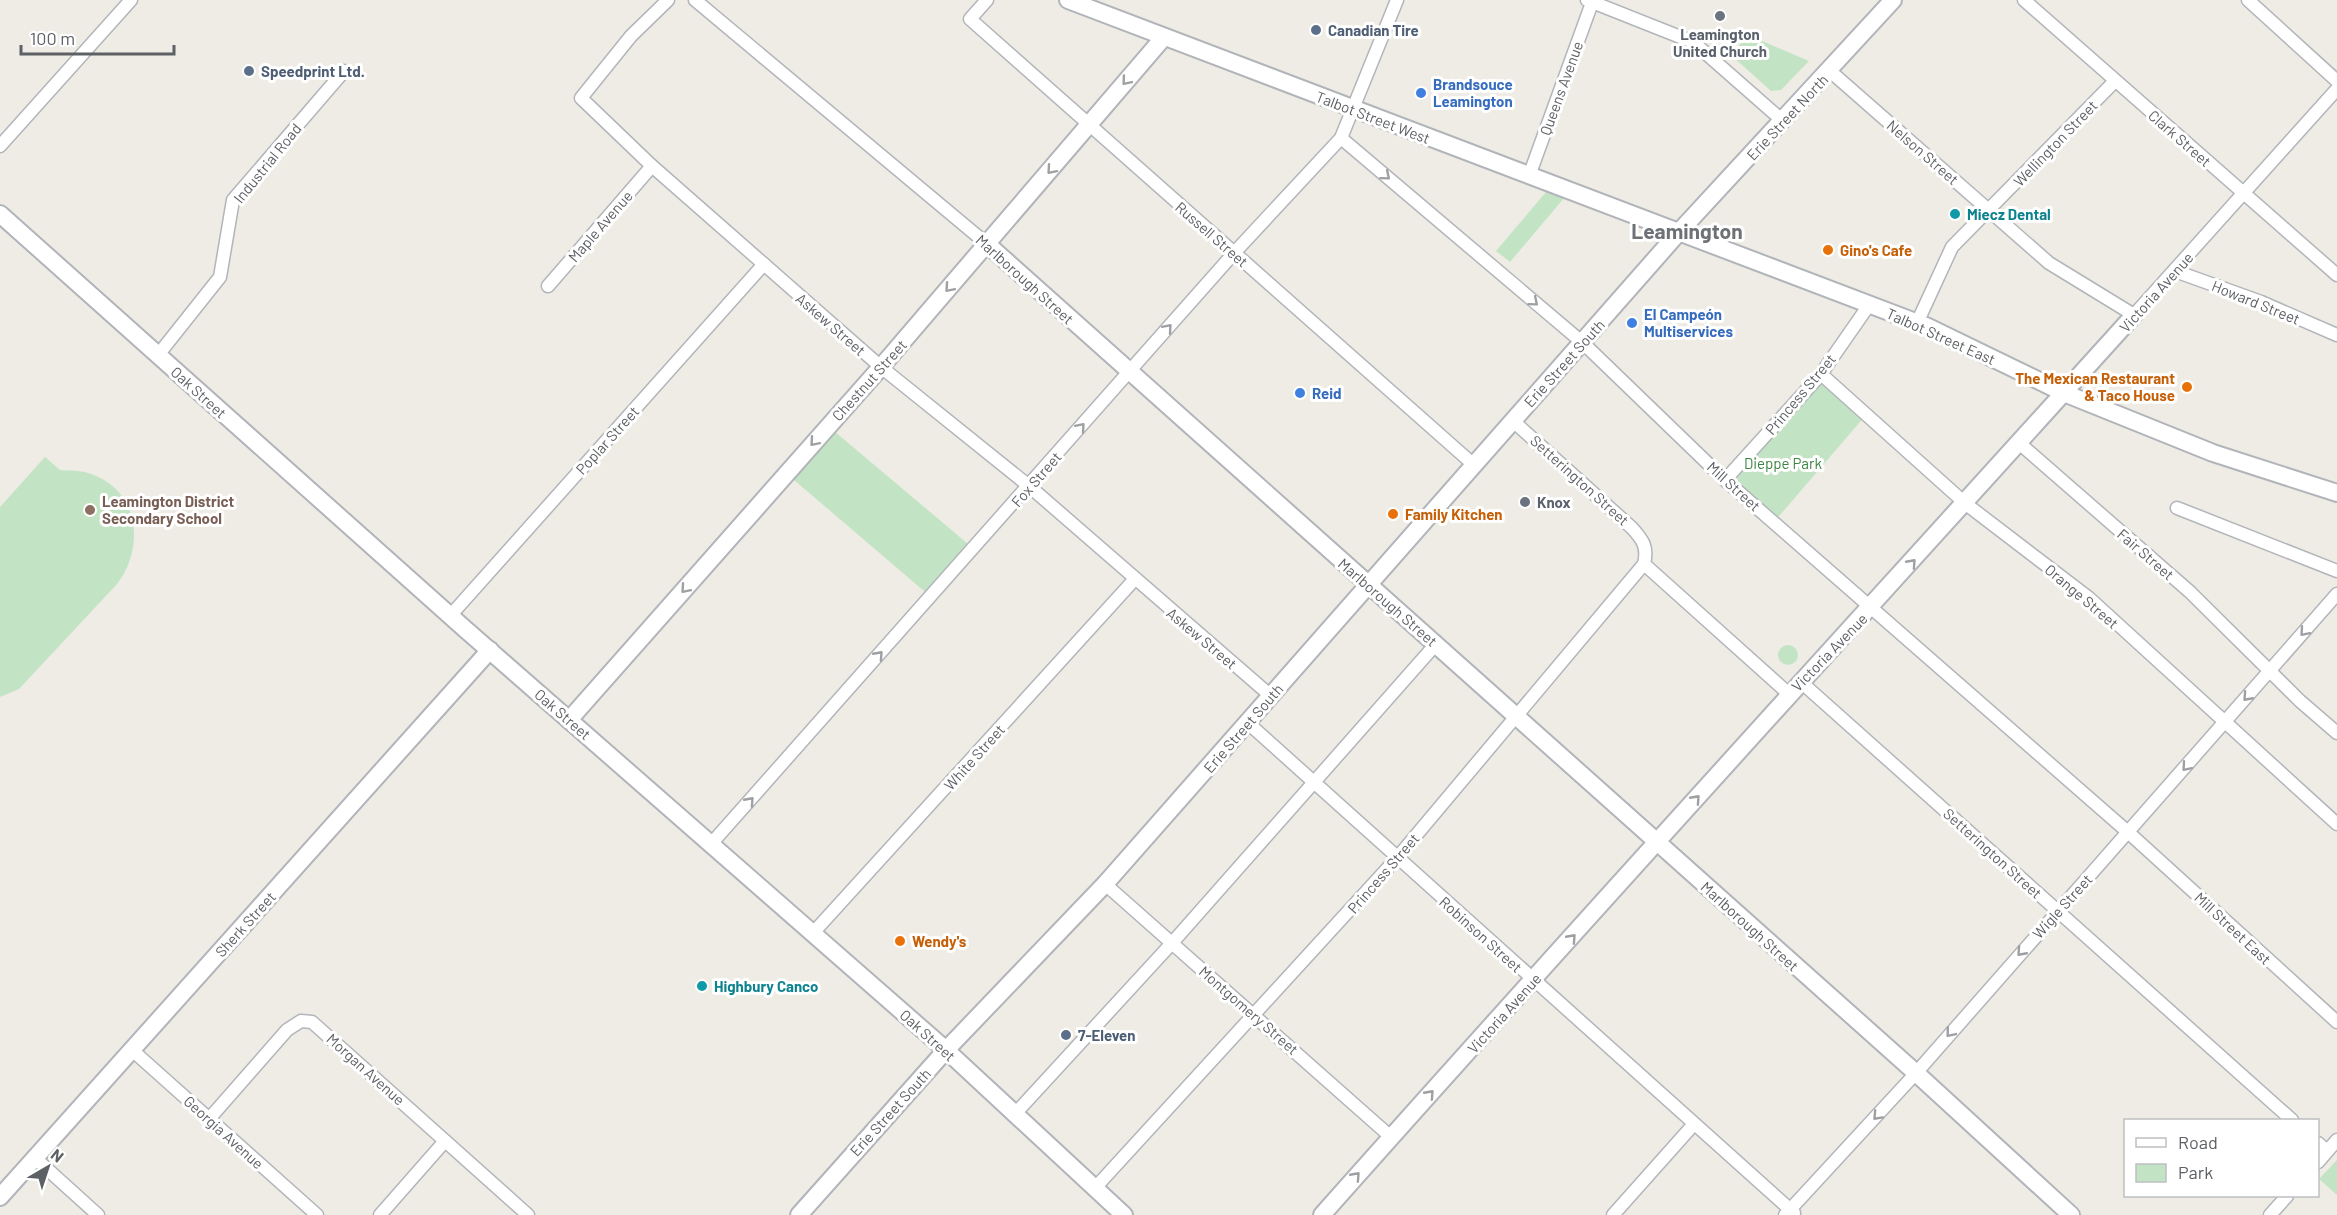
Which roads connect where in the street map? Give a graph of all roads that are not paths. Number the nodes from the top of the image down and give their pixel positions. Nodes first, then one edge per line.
1 (130, 0) edge
2 (668, 0) edge
3 (695, 0) edge
4 (987, 0) edge
5 (1068, 0) edge
6 (1397, 0) edge
7 (1893, 0) edge
8 (2024, 0) edge
9 (2248, 0) edge
10 (1591, 1) edge
11 (1164, 37) junction
12 (344, 71) dead end
13 (1830, 71) junction
14 (2115, 81) junction
15 (2337, 81) edge
16 (2337, 89) edge
17 (1354, 109) junction
18 (1783, 121) junction
19 (1089, 126) junction
20 (1341, 138) junction
21 (0, 146) edge
22 (652, 166) junction
23 (1529, 176) junction
24 (2243, 193) junction
25 (1990, 211) junction
26 (0, 214) edge
27 (1679, 232) junction
28 (987, 244) junction
29 (1234, 253) junction
30 (764, 264) junction
31 (2175, 271) junction
32 (2337, 275) edge
33 (548, 286) dead end
34 (1869, 305) junction
35 (2134, 315) junction
36 (1917, 322) junction
37 (2337, 335) edge
38 (1583, 344) junction
39 (158, 355) junction
40 (881, 367) junction
41 (1129, 372) junction
42 (1821, 374) junction
43 (2064, 393) junction
44 (1513, 421) junction
45 (2018, 442) junction
46 (1474, 465) junction
47 (1725, 480) junction
48 (1029, 486) junction
49 (2337, 494) edge
50 (1966, 504) junction
51 (2177, 508) dead end
52 (1644, 564) junction
53 (2337, 571) edge
54 (1134, 580) junction
55 (1368, 586) junction
56 (2337, 594) edge
57 (1872, 606) junction
58 (450, 616) junction
59 (1436, 645) junction
60 (490, 650) junction
61 (2271, 670) junction
62 (1795, 688) junction
63 (1271, 696) junction
64 (1516, 715) junction
65 (569, 720) junction
66 (1248, 723) junction
67 (2224, 723) junction
68 (2337, 733) edge
69 (1312, 783) junction
70 (2337, 824) edge
71 (2129, 833) junction
72 (1657, 843) junction
73 (711, 844) junction
74 (1397, 858) junction
75 (1105, 884) junction
76 (2057, 911) junction
77 (813, 933) junction
78 (1172, 943) junction
79 (1533, 981) junction
80 (1256, 1014) junction
81 (2337, 1022) edge
82 (132, 1050) junction
83 (946, 1050) junction
84 (1916, 1073) junction
85 (1014, 1115) junction
86 (209, 1119) junction
87 (2291, 1119) edge
88 (1694, 1124) junction
89 (1391, 1137) junction
90 (2337, 1140) edge
91 (445, 1141) junction
92 (2322, 1147) edge
93 (35, 1158) junction
94 (1095, 1188) junction
95 (0, 1197) edge
96 (2287, 1197) edge
97 (308, 1212) edge
98 (1790, 1213) edge
99 (98, 1215) edge
100 (380, 1215) edge
101 (528, 1215) edge
102 (799, 1215) edge
103 (1125, 1215) edge
104 (1322, 1215) edge
105 (1613, 1215) edge
106 (2071, 1215) edge
107 (2270, 1215) edge

1 - 21 street
2 - 22 street, Askew Street
3 - 28 street, Marlborough Street
4 - 19 street, Russell Street
5 - 11 street, Talbot Street West
6 - 17 street, Fox Street
7 - 13 street, Erie Street North
8 - 14 street, Clark Street
9 - 15 street
10 - 18 street
10 - 23 street, Queens Avenue
11 - 17 street, Talbot Street West
11 -> 19 street, Chestnut Street
12 - 39 street, Industrial Road
13 - 18 street, Erie Street North
13 - 25 street, Nelson Street
14 - 24 street, Clark Street
14 - 25 street, Wellington Street
16 - 24 street, Victoria Avenue
17 - 20 street, Fox Street
17 - 23 street, Talbot Street West
18 - 27 street, Erie Street North
19 -> 28 street, Chestnut Street
19 - 29 street, Russell Street
20 - 29 street, Fox Street
20 -> 38 street, Mill Street
22 - 30 street, Askew Street
22 - 33 street, Maple Avenue
23 - 27 street, Talbot Street West
24 - 31 street, Victoria Avenue
24 - 32 street, Clark Street
25 - 35 street, Nelson Street
25 - 36 street, Wellington Street
26 - 39 street, Oak Street
27 - 34 street, Talbot Street East
27 - 38 street, Erie Street South
28 -> 40 street, Chestnut Street
28 - 41 street, Marlborough Street
41 -> 29 street, Fox Street
29 - 46 street, Russell Street
30 - 40 street, Askew Street
30 - 58 street, Poplar Street
31 - 35 street, Victoria Avenue
31 - 37 street, Howard Street
34 - 36 street, Talbot Street East
34 - 42 street, Princess Street
35 - 43 street, Victoria Avenue
36 - 43 street, Talbot Street East
38 - 44 street, Erie Street South
38 - 47 street, Mill Street
39 - 58 street, Oak Street
40 - 48 street, Askew Street
40 -> 65 street, Chestnut Street
48 -> 41 street, Fox Street
41 - 55 street, Marlborough Street
42 - 47 street, Princess Street
42 - 50 street, Orange Street
43 - 45 street, Victoria Avenue
43 - 49 street, Talbot Street East
44 - 46 street, Erie Street South
44 - 52 street, Setterington Street
45 - 50 street, Victoria Avenue
45 - 61 street, Fair Street
46 - 55 street, Erie Street South
47 - 57 street, Mill Street
48 - 54 street, Askew Street
73 -> 48 street, Fox Street
57 -> 50 street, Victoria Avenue
50 - 67 street, Orange Street
51 - 53 street
52 - 62 street, Setterington Street
52 - 64 street, Princess Street
54 - 63 street, Askew Street
54 - 77 street, White Street
55 - 59 street, Marlborough Street
55 - 63 street, Erie Street South
56 -> 61 street, Wigle Street
57 - 62 street, Victoria Avenue
57 - 71 street, Mill Street
58 - 60 street, Oak Street
59 - 64 street, Marlborough Street
59 - 69 street
60 - 65 street, Oak Street
60 - 82 street, Sherk Street
61 -> 67 street, Wigle Street
61 - 68 street, Fair Street
72 -> 62 street, Victoria Avenue
62 - 76 street, Setterington Street
63 - 66 street, Erie Street South
64 - 72 street, Marlborough Street
64 - 74 street, Princess Street
65 - 73 street, Oak Street
66 - 69 street, Robinson Street
66 - 75 street, Erie Street South
67 - 70 street, Orange Street
67 -> 71 street, Wigle Street
69 - 74 street, Robinson Street
69 - 78 street
71 - 76 street, Wigle Street
71 - 81 street, Mill Street East
79 -> 72 street, Victoria Avenue
72 - 84 street, Marlborough Street
73 - 77 street, Oak Street
74 - 79 street, Robinson Street
74 - 80 street, Princess Street
75 - 78 street, Montgomery Street
75 - 83 street, Erie Street South
76 -> 84 street, Wigle Street
76 - 87 street, Setterington Street
77 - 83 street, Oak Street
78 - 80 street, Montgomery Street
78 - 85 street
79 - 88 street, Robinson Street
89 -> 79 street, Victoria Avenue
80 - 89 street, Montgomery Street
80 - 94 street, Princess Street
82 - 86 street, Georgia Avenue
82 - 93 street, Sherk Street
83 - 85 street, Oak Street
83 - 102 street, Erie Street South
84 -> 98 street, Wigle Street
84 - 106 street, Marlborough Street
85 - 94 street, Oak Street
86 - 91 street, Morgan Avenue
86 - 97 street, Georgia Avenue
88 - 98 street, Robinson Street
88 - 105 street
104 -> 89 street, Victoria Avenue
90 - 92 street
91 - 100 street
91 - 101 street, Morgan Avenue
93 - 95 street, Sherk Street
93 - 99 street
94 - 103 street, Oak Street
96 - 107 street

